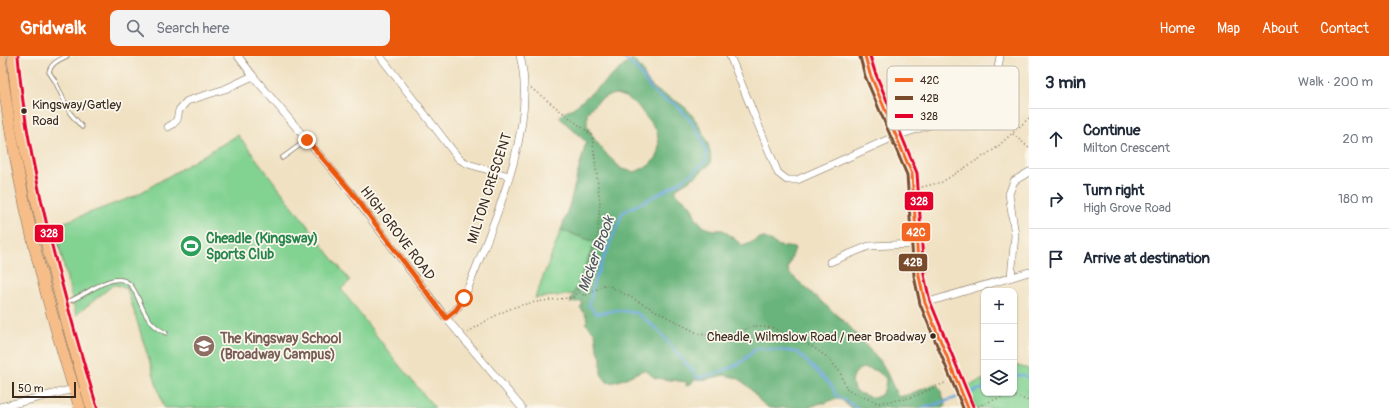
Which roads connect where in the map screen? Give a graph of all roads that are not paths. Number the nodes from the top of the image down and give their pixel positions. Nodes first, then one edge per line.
1 (0, 56) edge
2 (13, 56) edge
3 (67, 56) edge
4 (238, 56) edge
5 (380, 56) edge
6 (520, 56) edge
7 (730, 56) edge
8 (865, 56) edge
9 (1000, 56) edge
10 (998, 66) edge
11 (253, 76) junction
12 (887, 115) edge
13 (82, 127) dead end
14 (168, 127) dead end
15 (893, 130) edge
16 (914, 130) edge
17 (896, 136) junction
18 (307, 140) junction
19 (282, 158) dead end
20 (1029, 172) edge
21 (509, 176) junction
22 (916, 244) junction
23 (830, 262) dead end
24 (1029, 272) edge
25 (1011, 277) junction
26 (925, 303) junction
27 (62, 304) junction
28 (446, 318) junction
29 (166, 333) dead end
30 (74, 390) junction
31 (0, 407) edge
32 (969, 407) edge
33 (80, 408) edge
34 (92, 408) edge
35 (522, 408) edge

1 - 30 main road
2 - 27 main road
3 - 13 lane
4 - 11 street, HIGH GROVE ROAD
5 - 21 street
6 - 21 street, MILTON CRESCENT
7 - 17 street
8 - 12 main road
9 - 10 street
11 - 14 street
11 - 18 street, HIGH GROVE ROAD
15 - 17 main road
16 - 17 street
17 - 22 main road
18 - 19 lane
18 - 28 street, HIGH GROVE ROAD
20 - 25 street
21 - 28 street, MILTON CRESCENT
22 - 23 street
22 - 26 main road
24 - 25 street
25 - 26 street
26 - 32 main road
27 - 29 lane
27 - 34 main road
28 - 35 street, HIGH GROVE ROAD
30 - 31 street
30 - 33 main road

